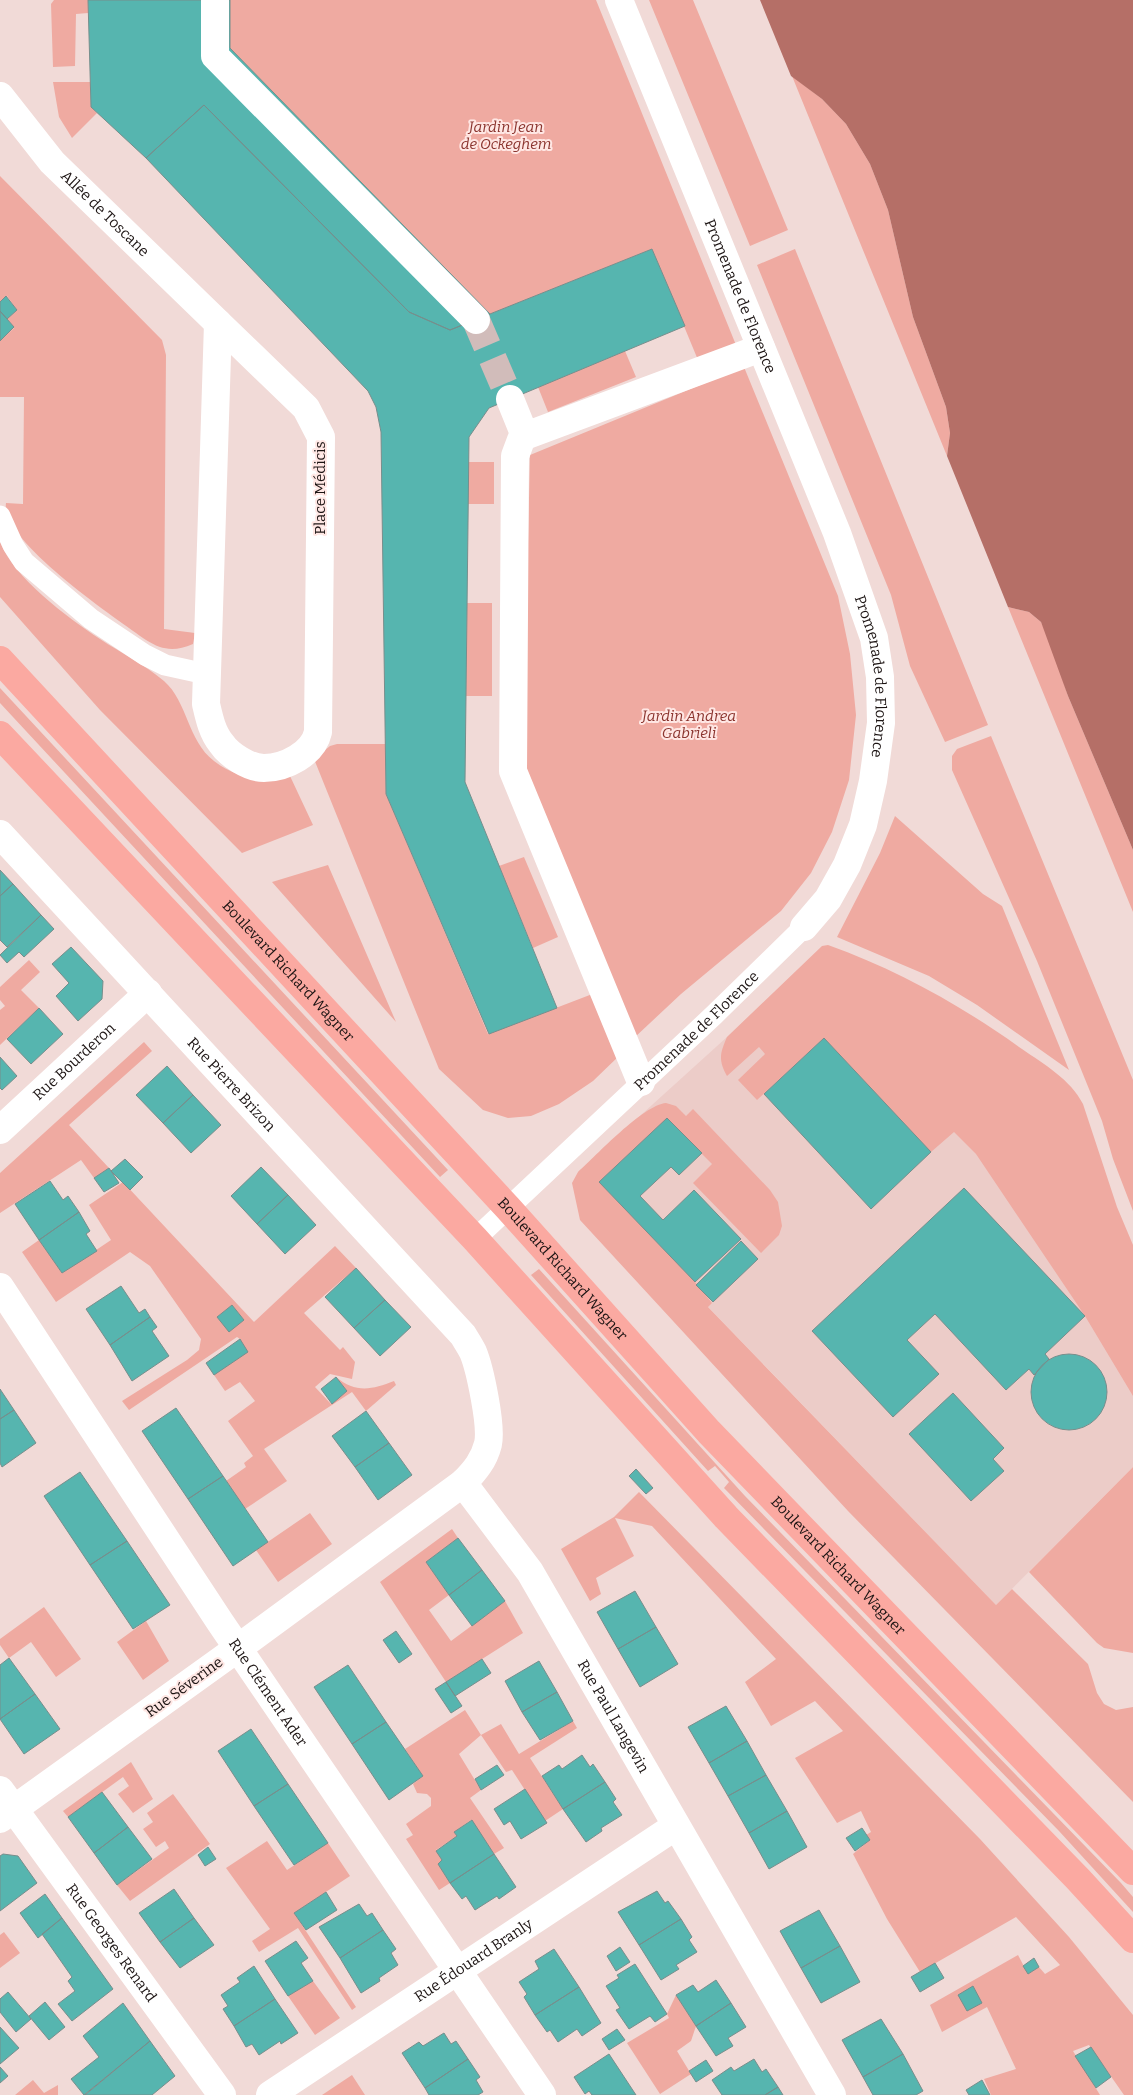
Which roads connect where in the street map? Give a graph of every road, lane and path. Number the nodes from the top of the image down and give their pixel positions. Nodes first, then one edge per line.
1 (215, 0) edge
2 (619, 0) edge
3 (0, 96) edge
4 (476, 320) tunnel mouth
5 (218, 324) junction
6 (761, 348) junction
7 (510, 399) tunnel mouth
8 (525, 436) junction
9 (0, 516) edge
10 (0, 660) edge
11 (206, 674) junction
12 (0, 735) edge
13 (0, 834) edge
14 (804, 927) joint
15 (148, 993) junction
16 (641, 1082) junction
17 (0, 1130) edge
18 (508, 1208) junction
19 (475, 1239) junction
20 (0, 1287) edge
21 (463, 1483) junction
22 (238, 1648) junction
23 (5, 1806) edge
24 (676, 1826) junction
25 (1133, 1871) edge
26 (1133, 1939) edge
27 (456, 1970) junction
28 (222, 2095) edge
29 (270, 2095) edge
30 (542, 2095) edge
31 (832, 2095) edge

1 - 4 street
2 - 6 street, Promenade de Florence
3 - 5 street, Allée de Toscane
5 - 11 street, Place Médicis
5 - 11 street, Place Médicis
6 - 8 street
6 - 14 street, Promenade de Florence
7 - 8 street
8 - 16 street
9 - 11 lane
10 - 18 main road, Boulevard Richard Wagner
12 - 19 main road
13 - 15 street, Rue Pierre Brizon
14 - 16 lane, Promenade de Florence
15 - 17 street, Rue Bourderon
15 - 21 street, Rue Pierre Brizon
16 - 18 lane, Promenade de Florence
18 - 19 lane, Promenade de Florence
18 - 25 main road, Boulevard Richard Wagner
19 - 26 main road
20 - 22 street, Rue Clément Ader
21 - 22 street, Rue Séverine
21 - 24 street, Rue Paul Langevin
22 - 23 street, Rue Séverine
22 - 27 street, Rue Clément Ader
23 - 28 street, Rue Georges Renard
24 - 27 street, Rue Édouard Branly
24 - 31 street, Rue Paul Langevin
27 - 29 street, Rue Édouard Branly
27 - 30 street, Rue Clément Ader

